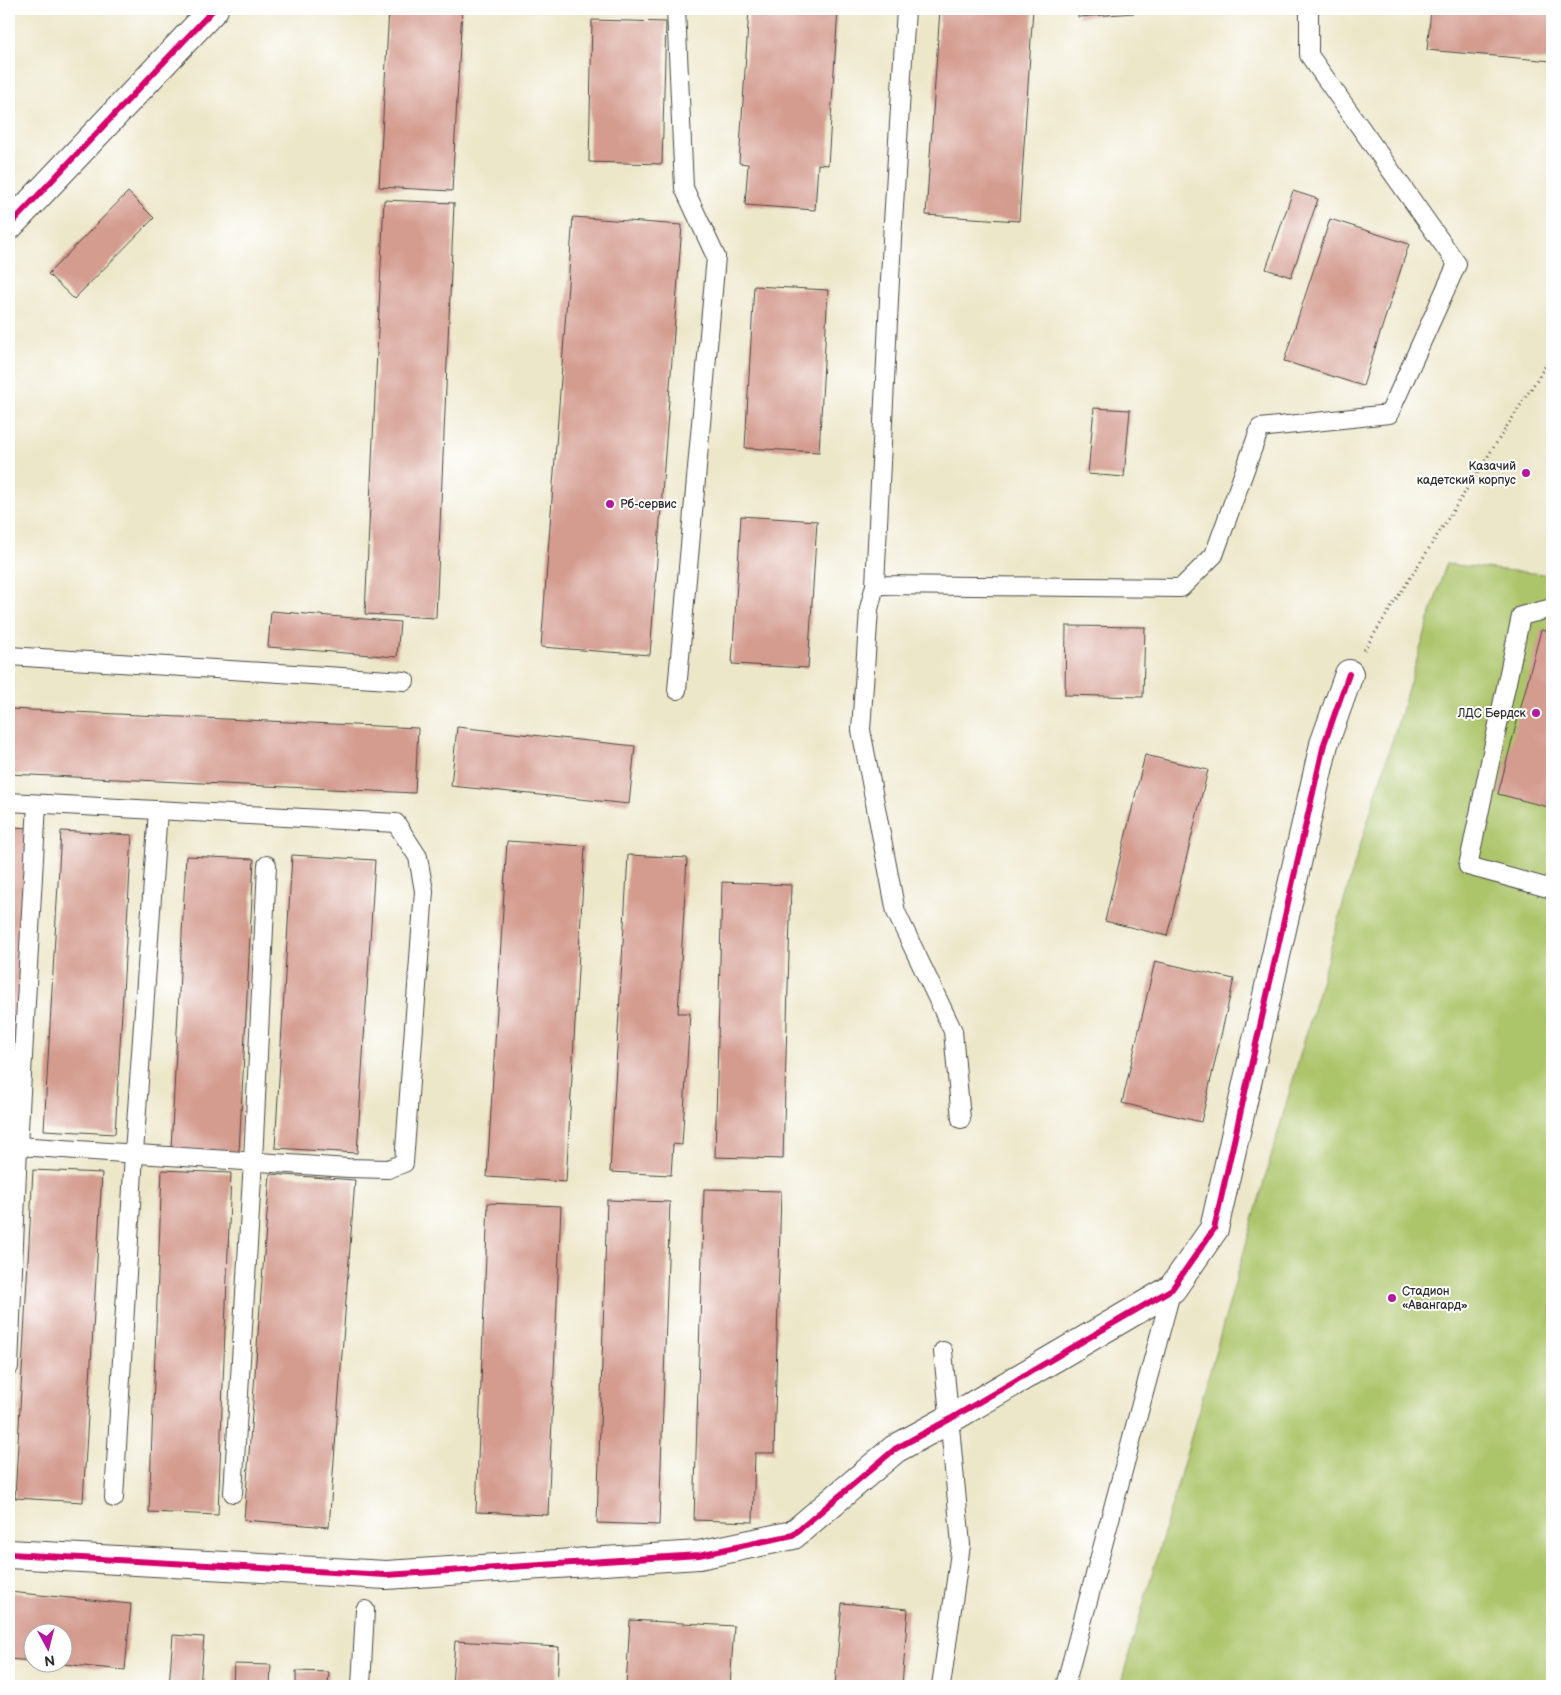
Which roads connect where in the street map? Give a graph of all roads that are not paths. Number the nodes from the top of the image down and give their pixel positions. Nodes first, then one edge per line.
1 (214, 9) edge
2 (676, 9) edge
3 (906, 9) edge
4 (1309, 9) edge
5 (9, 226) edge
6 (875, 585) junction
7 (1552, 608) edge
8 (9, 656) edge
9 (1349, 674) road end
10 (405, 681) dead end
11 (677, 690) dead end
12 (9, 802) edge
13 (37, 804) junction
14 (158, 810) junction
15 (267, 864) dead end
16 (1552, 889) edge
17 (961, 1120) dead end
18 (18, 1146) junction
19 (134, 1152) junction
20 (253, 1161) junction
21 (1172, 1289) junction
22 (943, 1351) dead end
23 (9, 1367) edge
24 (950, 1419) junction
25 (233, 1493) dead end
26 (114, 1498) dead end
27 (9, 1554) edge
28 (365, 1610) dead end
29 (361, 1686) edge
30 (941, 1686) edge
31 (1065, 1686) edge

1 - 5 street
2 - 11 lane
3 - 6 lane
4 - 6 lane
6 - 17 lane
7 - 16 lane
8 - 10 lane
9 - 21 street
12 - 13 lane
13 - 14 lane
13 - 18 lane
14 - 19 lane
14 - 20 lane
15 - 20 lane
18 - 19 lane
18 - 23 lane
19 - 20 lane
19 - 26 lane
20 - 25 lane
21 - 24 street
21 - 31 lane
22 - 24 lane
24 - 27 street
24 - 30 lane
28 - 29 lane

